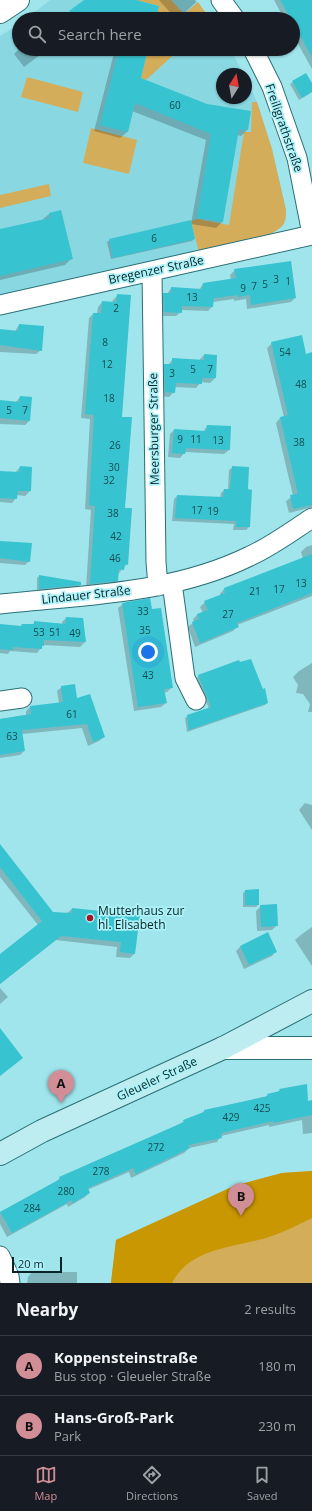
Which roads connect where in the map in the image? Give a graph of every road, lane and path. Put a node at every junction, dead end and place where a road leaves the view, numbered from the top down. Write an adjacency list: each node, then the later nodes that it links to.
1 (18, 0): 3 (street)
2 (221, 0): 4 (street)
3 (0, 12)
4 (230, 12)
5 (256, 56): 6 (street, Freiligrathstraße)
6 (304, 157): 7 (street, Freiligrathstraße)
7 (312, 234): 8 (street, Bregenzer Straße)
8 (152, 272): 9 (street, Bregenzer Straße); 11 (street, Meersburger Straße)
9 (0, 305)
10 (312, 518): 11 (street, Lindauer Straße)
11 (165, 585): 12 (street, Lindauer Straße); 14 (street)
12 (0, 604)
13 (22, 698): 15 (street)
14 (196, 700)
15 (0, 701)
16 (312, 1001): 17 (main road, Gleueler Straße)
17 (223, 1048): 18 (street); 19 (main road, Gleueler Straße)
18 (312, 1048)
19 (0, 1154)
20 (0, 1256): 21 (street)
21 (10, 1283)

